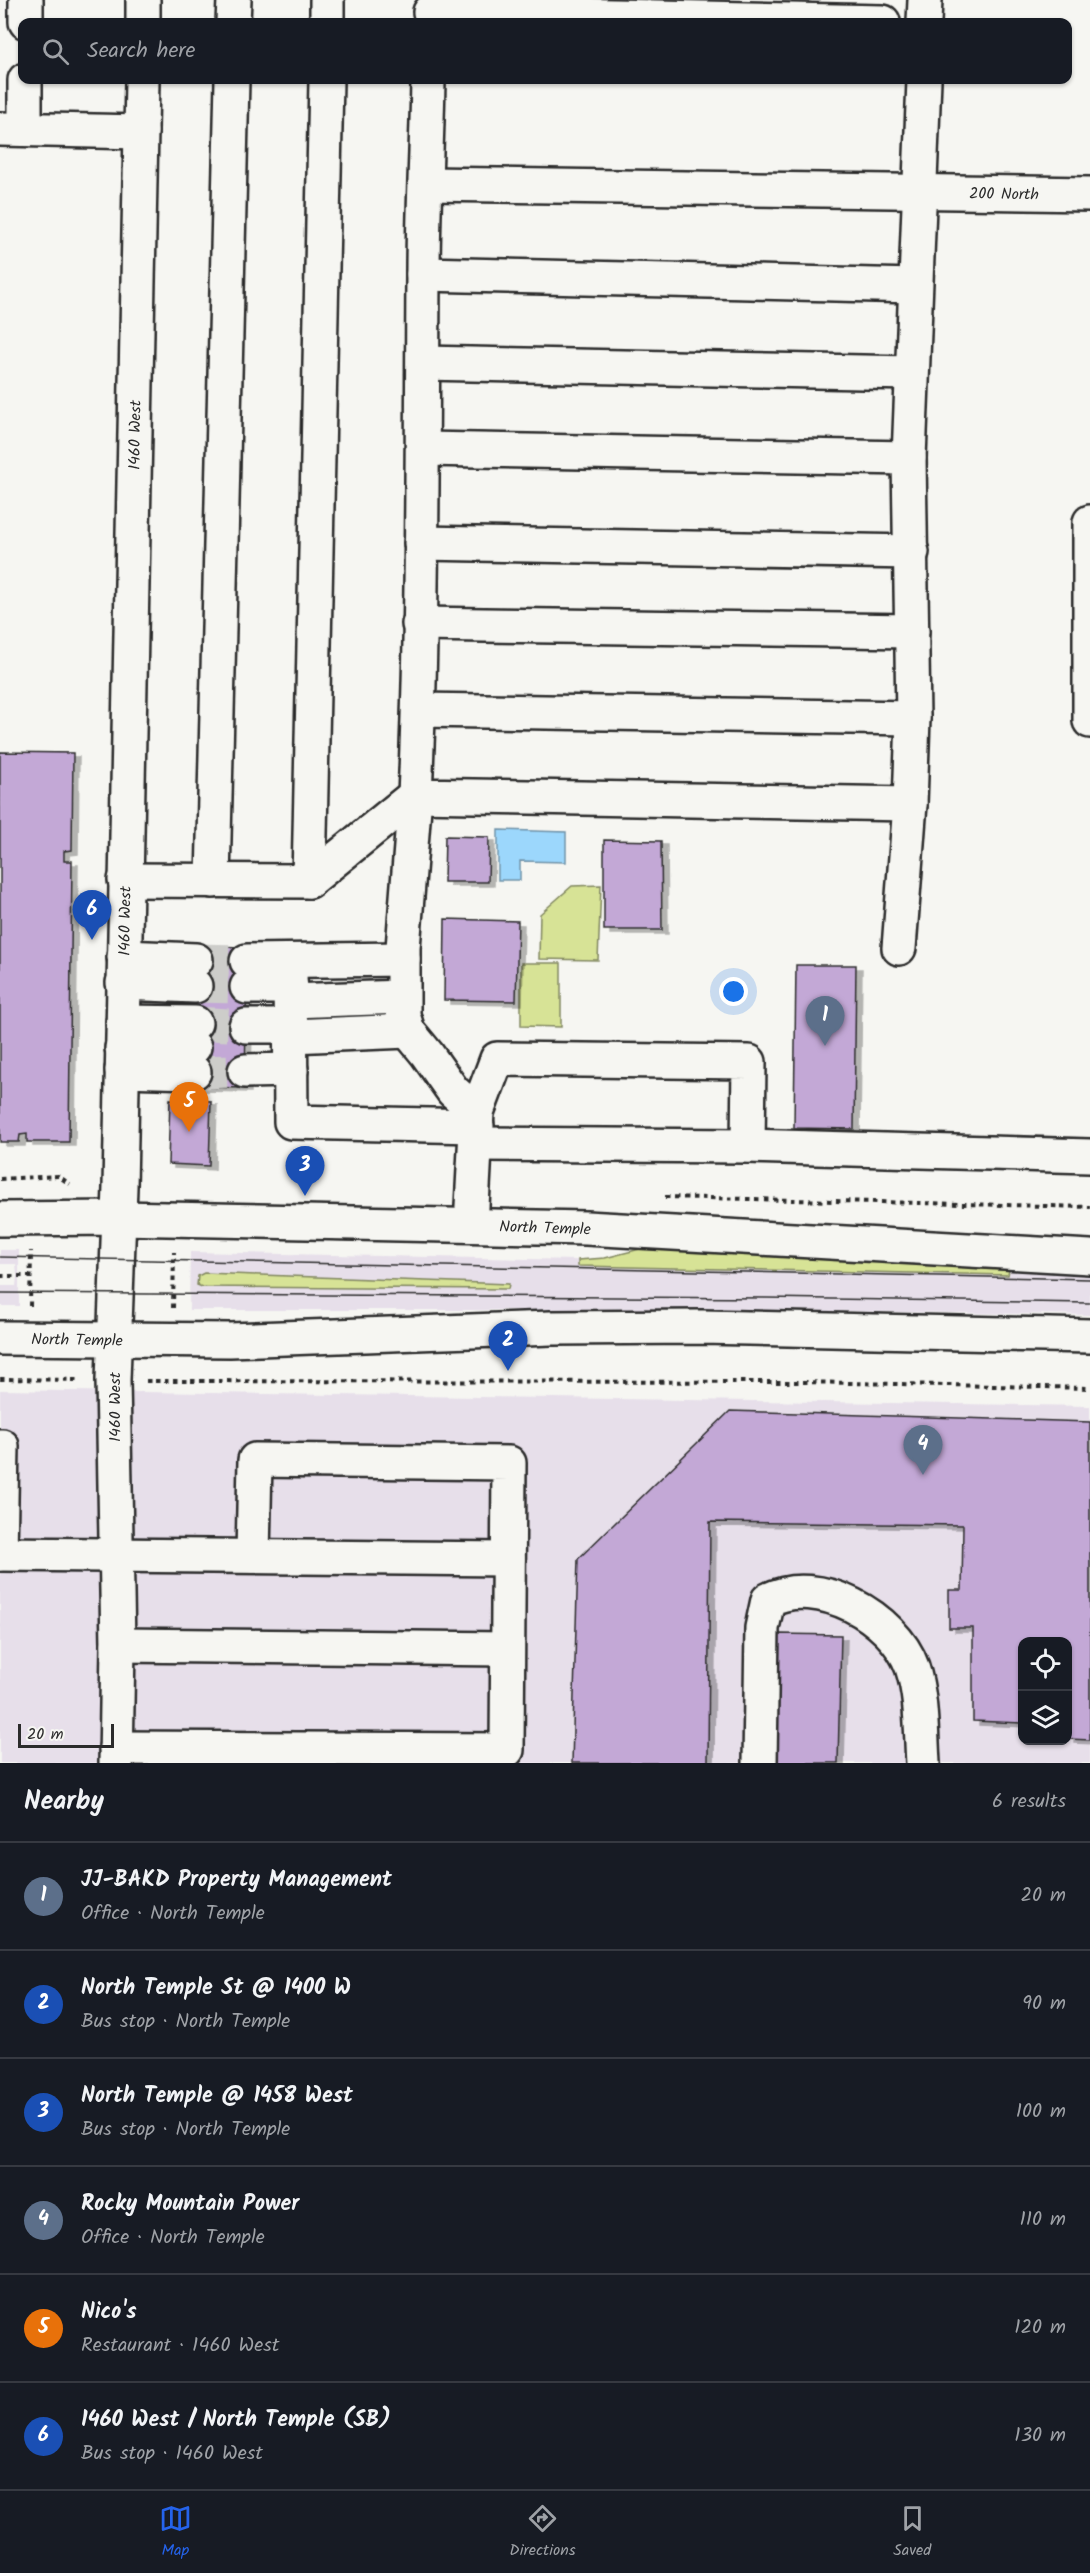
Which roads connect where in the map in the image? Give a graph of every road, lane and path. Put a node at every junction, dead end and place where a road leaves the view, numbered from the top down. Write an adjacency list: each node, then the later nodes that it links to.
1 (26, 0): 7 (main road)
2 (143, 0): 8 (main road)
3 (234, 0): 9 (main road)
4 (327, 0): 10 (main road)
5 (925, 0): 12 (main road)
6 (433, 11): 11 (main road)
7 (26, 18)
8 (143, 18)
9 (233, 18)
10 (327, 18)
11 (719, 18)
12 (924, 18)
13 (24, 84): 19 (main road)
14 (142, 84): 20 (main road, 1460 West)
15 (232, 84): 41 (main road)
16 (326, 84): 42 (main road)
17 (428, 84): 21 (main road)
18 (924, 84): 22 (main road)
19 (12, 129): 20 (main road)
20 (141, 132): 40 (main road, 1460 West)
21 (426, 184): 22 (main road, 200 North); 24 (main road)
22 (918, 192): 23 (main road, 200 North); 25 (main road)
23 (1090, 194)
24 (423, 274): 25 (main road); 26 (main road)
25 (915, 286): 27 (main road)
26 (424, 363): 27 (main road); 28 (main road)
27 (911, 373): 29 (main road)
28 (423, 449): 29 (main road); 31 (main road)
29 (909, 458): 32 (main road)
30 (1090, 522): 37 (main road)
31 (421, 543): 32 (main road); 33 (main road)
32 (912, 552): 34 (main road)
33 (419, 624): 34 (main road); 35 (main road)
34 (912, 632): 36 (main road)
35 (419, 710): 36 (main road); 38 (main road)
36 (913, 718): 39 (main road)
37 (1090, 721)
38 (415, 795): 39 (main road); 42 (main road); 44 (main road)
39 (910, 804): 43 (main road)
40 (125, 880): 41 (main road); 45 (main road, 1460 West)
41 (213, 881): 42 (main road)
42 (309, 881)
43 (899, 948)
44 (403, 958): 48 (main road); 49 (main road)
45 (123, 970): 46 (main road); 51 (main road, 1460 West)
46 (196, 973)
47 (247, 974): 49 (main road)
48 (402, 997): 49 (main road); 50 (main road)
49 (291, 1018): 49 (main road); 50 (main road); 52 (main road)
50 (408, 1031): 52 (main road)
51 (122, 1047): 51 (main road); 57 (main road, 1460 West)
52 (477, 1127): 53 (main road); 53 (main road); 59 (main road)
53 (748, 1146): 54 (main road)
54 (1090, 1156)
55 (0, 1179): 56 (path)
56 (71, 1185)
57 (119, 1218): 58 (main road, North Temple); 59 (main road, North Temple); 69 (main road, 1460 West)
58 (0, 1219)
59 (471, 1225): 60 (main road, North Temple)
60 (1090, 1257)
61 (174, 1267): 66 (path)
62 (31, 1269): 64 (path)
63 (0, 1276): 64 (path)
64 (30, 1276): 65 (path)
65 (30, 1288)
66 (174, 1292)
67 (1090, 1336): 69 (main road, North Temple)
68 (0, 1338): 69 (main road, North Temple)
69 (115, 1340): 76 (main road, 1460 West)
70 (0, 1378): 71 (path)
71 (61, 1379)
72 (166, 1381): 73 (path)
73 (1090, 1388)
74 (0, 1446): 75 (main road)
75 (0, 1554): 76 (main road)
76 (116, 1554): 77 (main road); 79 (main road, 1460 West)
77 (253, 1556): 78 (main road); 78 (main road)
78 (508, 1559): 80 (main road)
79 (118, 1645): 80 (main road); 81 (main road, 1460 West)
80 (507, 1649): 81 (main road)
81 (116, 1755)
82 (760, 1763): 83 (main road)
83 (923, 1763)

